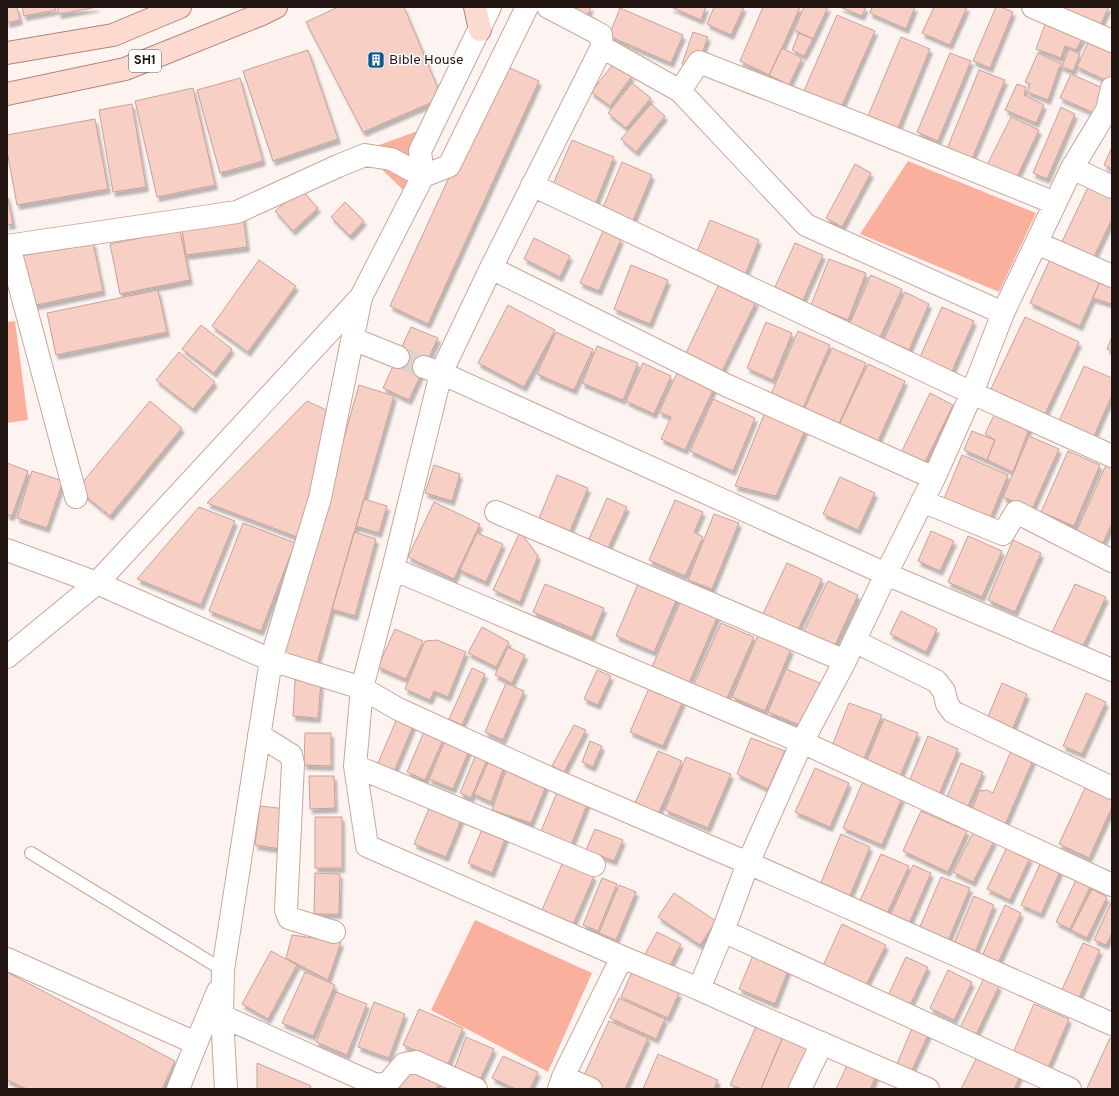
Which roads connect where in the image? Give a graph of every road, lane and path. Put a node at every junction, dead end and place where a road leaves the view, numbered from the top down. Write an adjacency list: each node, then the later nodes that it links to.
1 (180, 7): 11 (main road, SH1)
2 (276, 7): 14 (main road, SH1)
3 (475, 7): 8 (main road)
4 (490, 7): 8 (street)
5 (527, 7): 17 (street)
6 (548, 7): 10 (street)
7 (1033, 7): 9 (street)
8 (480, 30): 17 (street)
9 (1112, 41)
10 (602, 47): 13 (street); 18 (street)
11 (7, 53)
12 (1112, 88): 15 (street)
13 (680, 90): 20 (street); 26 (street)
14 (7, 94)
15 (1110, 111): 16 (street)
16 (1072, 168): 19 (street); 20 (street)
17 (423, 176): 22 (street); 25 (street)
18 (532, 185): 23 (street); 30 (street)
19 (1112, 187)
20 (1055, 204): 21 (street)
21 (1037, 243): 24 (street); 26 (street)
22 (8, 246): 33 (street)
23 (491, 268): 29 (street); 32 (street)
24 (1112, 276)
25 (361, 297): 27 (street); 40 (street)
26 (1003, 313): 30 (street)
27 (353, 339): 28 (street); 43 (street)
28 (398, 357)
29 (433, 370): 38 (street); 39 (street)
30 (972, 393): 31 (street); 32 (street)
31 (1112, 456)
32 (934, 478): 34 (street)
33 (76, 497)
34 (922, 502): 37 (street); 39 (street)
35 (496, 512): 44 (street)
36 (7, 550): 40 (street)
37 (1112, 561)
38 (393, 569): 46 (street); 48 (street)
39 (886, 574): 41 (street); 45 (street)
40 (97, 583): 42 (street); 43 (street)
41 (854, 641): 44 (street); 50 (street)
42 (7, 657)
43 (271, 660): 46 (street); 47 (street)
44 (844, 662): 48 (street)
45 (1112, 670)
46 (362, 688): 49 (street); 52 (street)
47 (259, 735): 56 (street); 59 (street)
48 (802, 742): 52 (street); 54 (street)
49 (355, 766): 53 (street); 57 (street)
50 (1112, 788)
51 (31, 853): 59 (lane)
52 (748, 863): 55 (street); 62 (street)
53 (594, 865)
54 (1112, 885)
55 (723, 931): 60 (street); 72 (street)
56 (334, 932)
57 (622, 957): 60 (street); 65 (street)
58 (7, 959): 63 (street)
59 (223, 974): 61 (street); 63 (street)
60 (699, 989): 64 (street)
61 (222, 1016): 67 (street); 68 (street)
62 (1112, 1024)
63 (198, 1039): 66 (street)
64 (822, 1044): 70 (street); 71 (street)
65 (561, 1083): 69 (street)
66 (178, 1089)
67 (226, 1089)
68 (476, 1089)
69 (591, 1089)
70 (800, 1089)
71 (928, 1089)
72 (1070, 1089)

